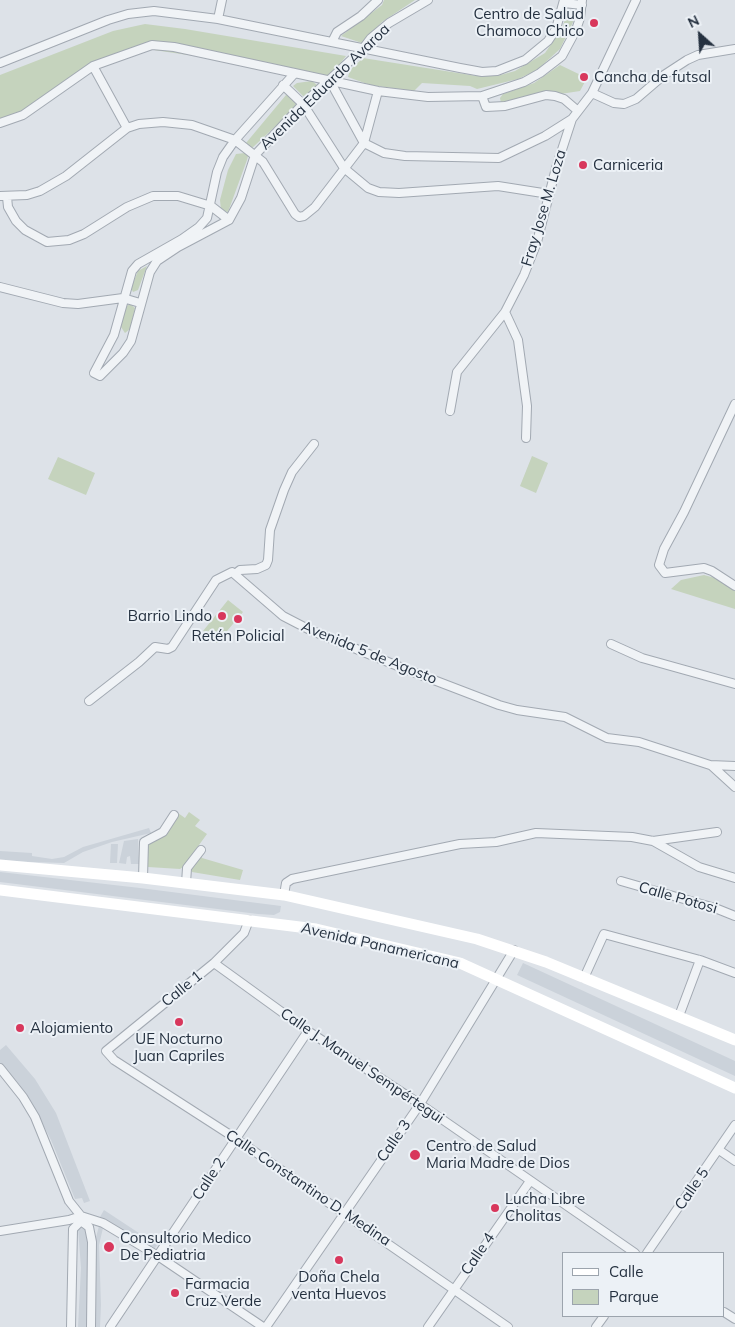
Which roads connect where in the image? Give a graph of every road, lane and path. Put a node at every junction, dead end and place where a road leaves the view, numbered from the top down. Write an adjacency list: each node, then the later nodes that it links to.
1 (222, 0): 7 (street)
2 (378, 0): 8 (street, Avenida Eduardo Avaroa)
3 (428, 0): 10 (street, Avenida Eduardo Avaroa)
4 (636, 0): 17 (street, Fray Jose M. Loza)
5 (564, 1): 6 (street); 10 (street)
6 (582, 2): 18 (street)
7 (218, 20): 8 (street); 11 (street)
8 (332, 42): 10 (street)
9 (735, 49): 17 (street)
10 (362, 50): 14 (street, Avenida Eduardo Avaroa)
11 (0, 63)
12 (93, 66): 13 (street); 22 (street); 23 (street)
13 (294, 74): 14 (street); 15 (street, Avenida Eduardo Avaroa)
14 (330, 81): 16 (street); 19 (street, Avenida Eduardo Avaroa); 25 (street)
15 (283, 85): 19 (street); 24 (street, Avenida Eduardo Avaroa)
16 (378, 91): 18 (street); 25 (street)
17 (592, 93): 20 (street, Fray Jose M. Loza)
18 (482, 96): 20 (street)
19 (303, 104): 26 (street, Avenida Eduardo Avaroa); 27 (street)
20 (578, 110): 21 (street, Fray Jose M. Loza)
21 (572, 119): 25 (street); 28 (street, Fray Jose M. Loza)
22 (0, 123)
23 (127, 128): 24 (street); 29 (street)
24 (235, 140): 26 (street); 30 (street, Avenida Eduardo Avaroa)
25 (364, 143): 27 (street)
26 (255, 155): 27 (street); 31 (street, Avenida Eduardo Avaroa)
27 (344, 168): 28 (street)
28 (549, 194): 35 (street, Fray Jose M. Loza)
29 (4, 196): 30 (street)
30 (212, 206): 31 (street); 33 (street, Avenida Eduardo Avaroa)
31 (229, 220): 34 (street, Avenida Eduardo Avaroa)
32 (0, 287): 33 (street)
33 (123, 298): 34 (street); 34 (street, Avenida Eduardo Avaroa)
34 (140, 302)
35 (505, 312): 37 (street, Fray Jose M. Loza); 38 (street)
36 (735, 404): 41 (street)
37 (450, 411)
38 (526, 438)
39 (314, 444): 40 (street)
40 (235, 574): 44 (street); 45 (street, Avenida 5 de Agosto)
41 (735, 586)
42 (611, 644): 43 (street)
43 (735, 684)
44 (89, 700)
45 (710, 765): 46 (street, Avenida 5 de Agosto); 47 (street, Avenida 5 de Agosto)
46 (735, 766)
47 (735, 787)
48 (174, 816): 53 (street)
49 (717, 832): 50 (street)
50 (654, 841): 54 (street); 58 (street)
51 (200, 850): 56 (street)
52 (0, 865): 53 (street, Avenida Panamericana)
53 (143, 878): 56 (street, Avenida Panamericana)
54 (735, 878)
55 (620, 881): 59 (street, Calle Potosi)
56 (186, 883): 58 (street, Avenida Panamericana)
57 (0, 890): 60 (street, Avenida Panamericana)
58 (284, 895): 61 (street, Avenida Panamericana)
59 (735, 916)
60 (249, 920): 63 (street, Calle 1); 66 (street, Avenida Panamericana)
61 (514, 950): 65 (street, Avenida Panamericana); 66 (street, Calle 3)
62 (700, 960): 64 (street); 65 (street); 67 (street)
63 (214, 963): 68 (street, Calle J. Manuel Sempértegui); 70 (street, Calle 1)
64 (735, 973)
65 (584, 978): 67 (street, Avenida Panamericana)
66 (497, 980): 72 (street, Avenida Panamericana); 73 (street, Calle 3)
67 (679, 1016): 69 (street, Avenida Panamericana)
68 (308, 1031): 73 (street, Calle J. Manuel Sempértegui); 75 (street, Calle 2)
69 (735, 1040)
70 (106, 1051): 75 (street, Calle Constantino D. Medina)
71 (0, 1068): 80 (street)
72 (735, 1088)
73 (420, 1104): 78 (street, Calle J. Manuel Sempértegui); 79 (street, Calle 3)
74 (735, 1125): 76 (street, Calle 5)
75 (235, 1138): 79 (street, Calle Constantino D. Medina); 84 (street, Calle 2)
76 (719, 1150): 77 (street); 83 (street, Calle 5)
77 (735, 1161)
78 (530, 1181): 82 (street, Calle J. Manuel Sempértegui); 85 (street, Calle 4)
79 (344, 1212): 85 (street, Calle Constantino D. Medina); 89 (street, Calle 3)
80 (81, 1218): 81 (street); 84 (street); 86 (street); 87 (street)
81 (0, 1231)
82 (635, 1252)
83 (648, 1252)
84 (158, 1256): 88 (street, Calle 2); 89 (street)
85 (454, 1289): 90 (street, Calle 4); 91 (street, Calle Constantino D. Medina)
86 (71, 1327)
87 (91, 1327)
88 (110, 1327)
89 (264, 1327)
90 (428, 1327)
91 (508, 1327)

